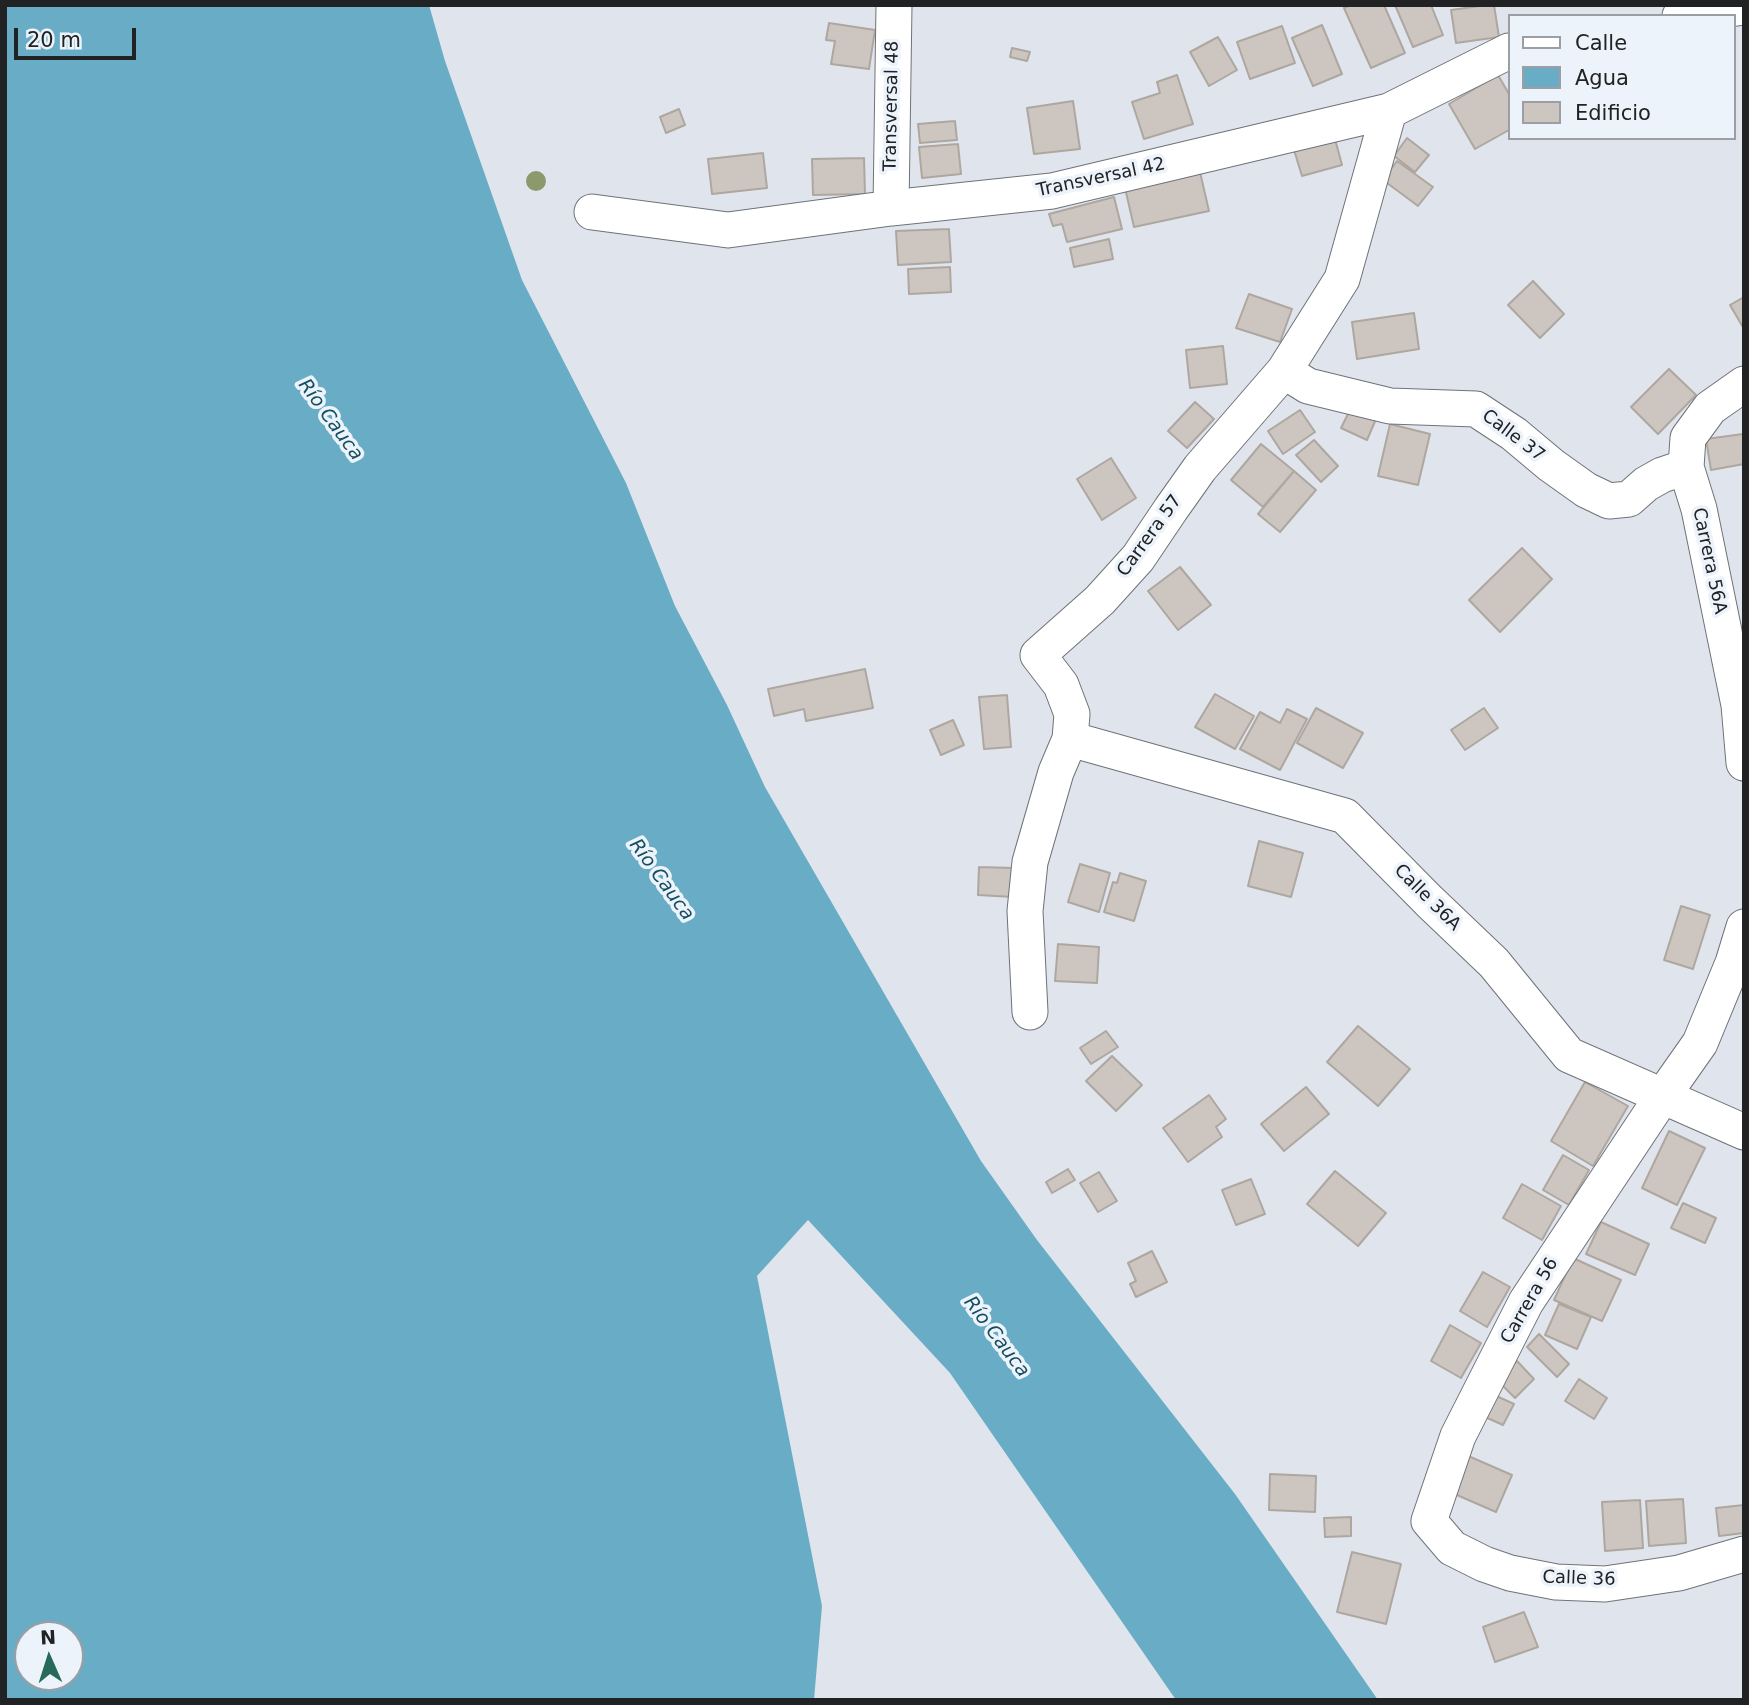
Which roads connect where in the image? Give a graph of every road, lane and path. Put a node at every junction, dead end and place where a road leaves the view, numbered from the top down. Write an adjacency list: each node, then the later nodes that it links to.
1 (894, 5): 6 (street, Transversal 48)
2 (1744, 7): 3 (street)
3 (1693, 14)
4 (1508, 52): 5 (street, Transversal 42)
5 (1389, 111): 6 (street, Transversal 42); 8 (street, Carrera 57)
6 (891, 208): 7 (street, Transversal 42)
7 (593, 212)
8 (1284, 370): 10 (street, Calle 37); 11 (street, Carrera 57)
9 (1744, 384): 10 (street, Carrera 56A)
10 (1686, 467): 12 (street, Carrera 56A)
11 (1070, 738): 14 (street, Carrera 57); 15 (street, Calle 36A)
12 (1744, 763)
13 (1744, 927): 15 (street)
14 (1030, 1012)
15 (1662, 1097): 16 (street, Calle 36A); 17 (street, Carrera 56)
16 (1744, 1132)
17 (1429, 1521): 18 (street, Calle 36)
18 (1744, 1554)

